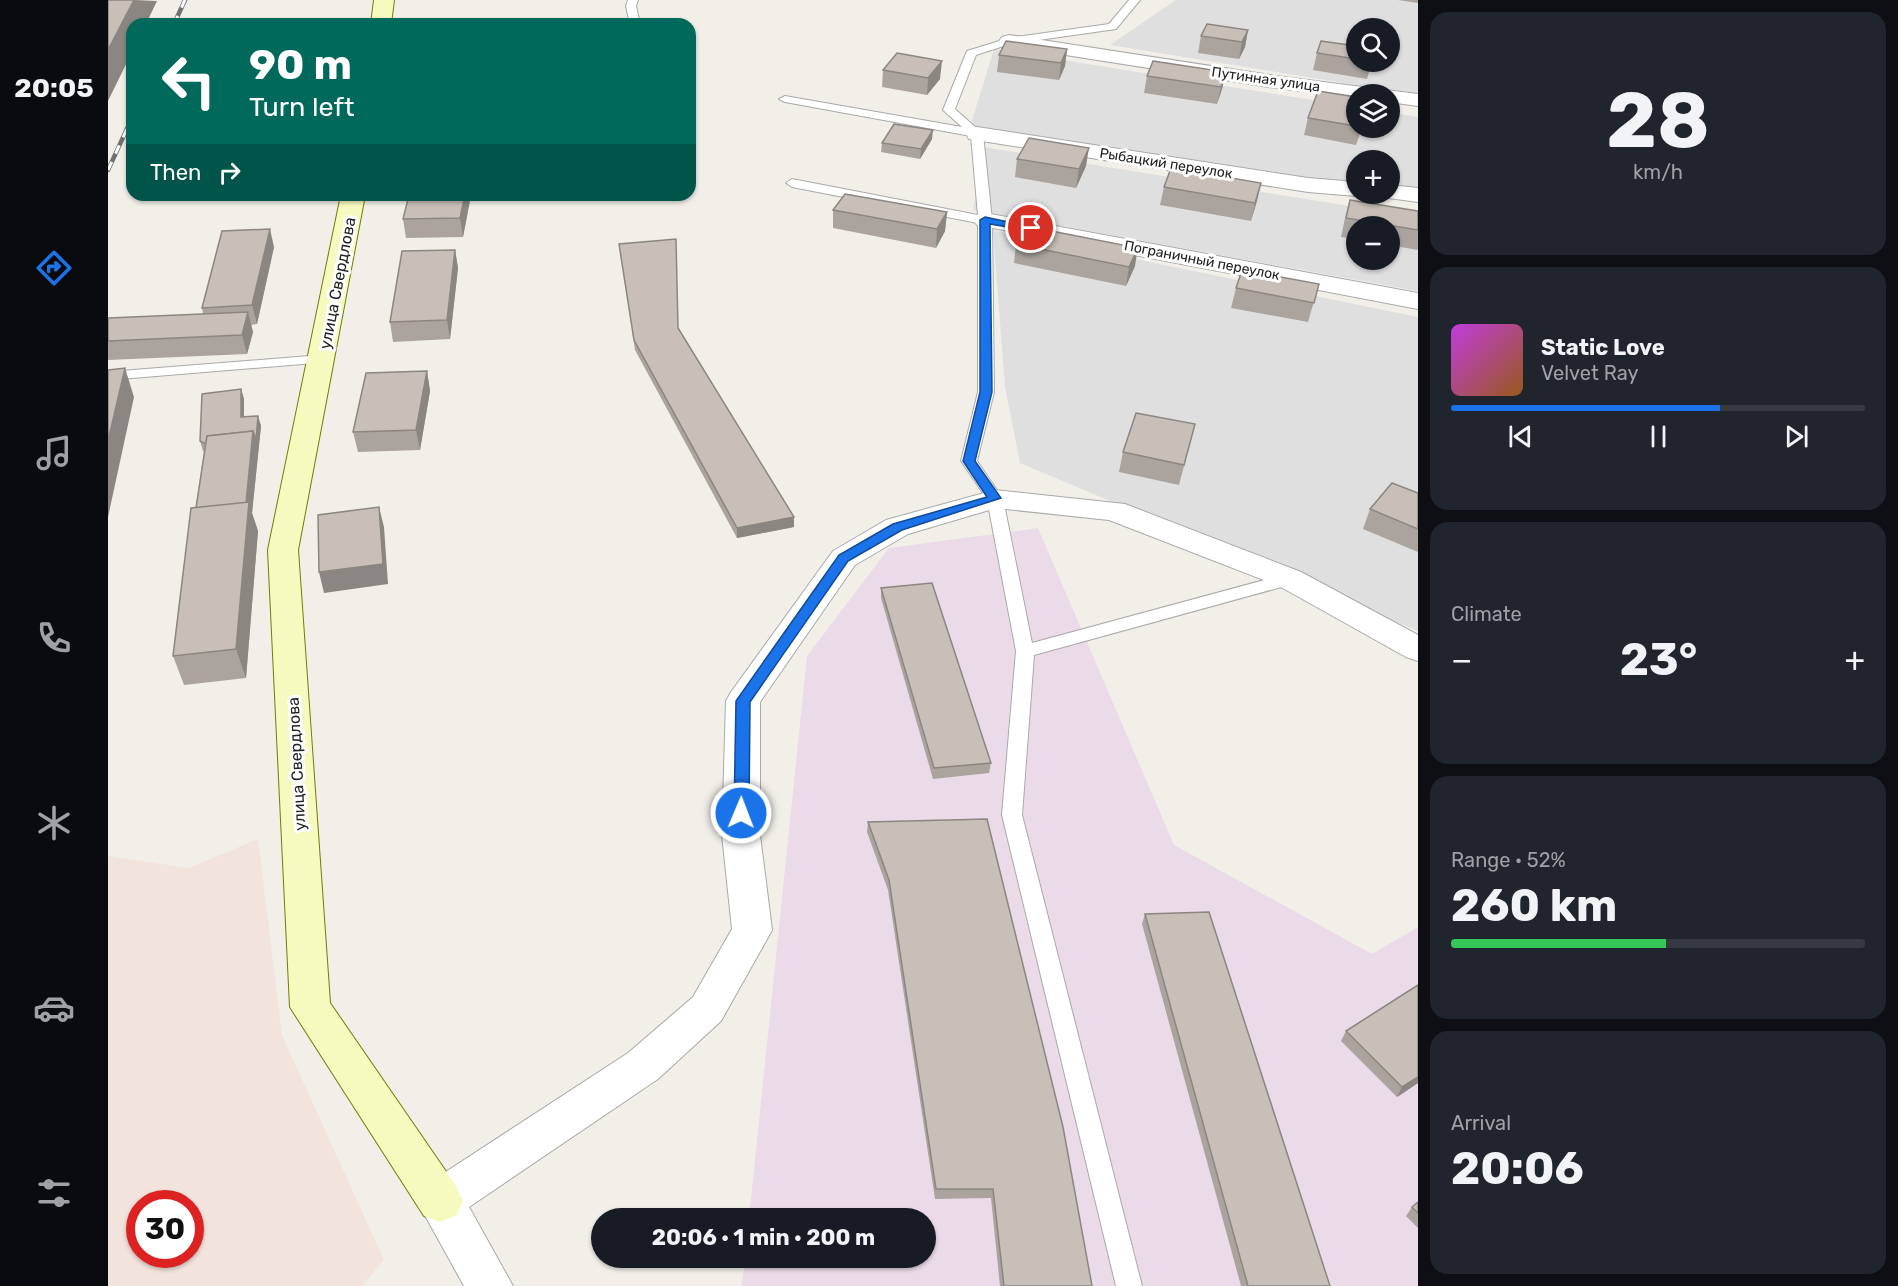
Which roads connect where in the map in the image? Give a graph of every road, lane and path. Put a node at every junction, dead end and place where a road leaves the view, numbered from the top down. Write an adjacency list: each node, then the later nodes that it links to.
1 (384, 0): 4 (street)
2 (633, 0): 5 (lane)
3 (1135, 0): 6 (lane)
4 (382, 18)
5 (634, 18)
6 (1009, 41): 7 (street, Путинная улица); 11 (lane)
7 (1346, 90)
8 (1400, 98): 10 (street)
9 (785, 99): 11 (lane)
10 (1418, 100)
11 (977, 134): 13 (street, Рыбацкий переулок); 17 (lane)
12 (792, 183): 17 (lane)
13 (1346, 188)
14 (1400, 193): 15 (street)
15 (1418, 195)
16 (352, 201): 19 (street, улица Свердлова)
17 (985, 220): 18 (street, Пограничный переулок); 21 (lane)
18 (1418, 300)
19 (322, 359): 20 (lane); 25 (street, улица Свердлова)
20 (108, 376)
21 (995, 498): 22 (street); 24 (lane); 25 (street)
22 (1290, 579): 23 (street); 24 (lane)
23 (1418, 649)
24 (1025, 651): 27 (lane)
25 (440, 1201): 26 (street, улица Свердлова)
26 (486, 1284)
27 (1129, 1286)

